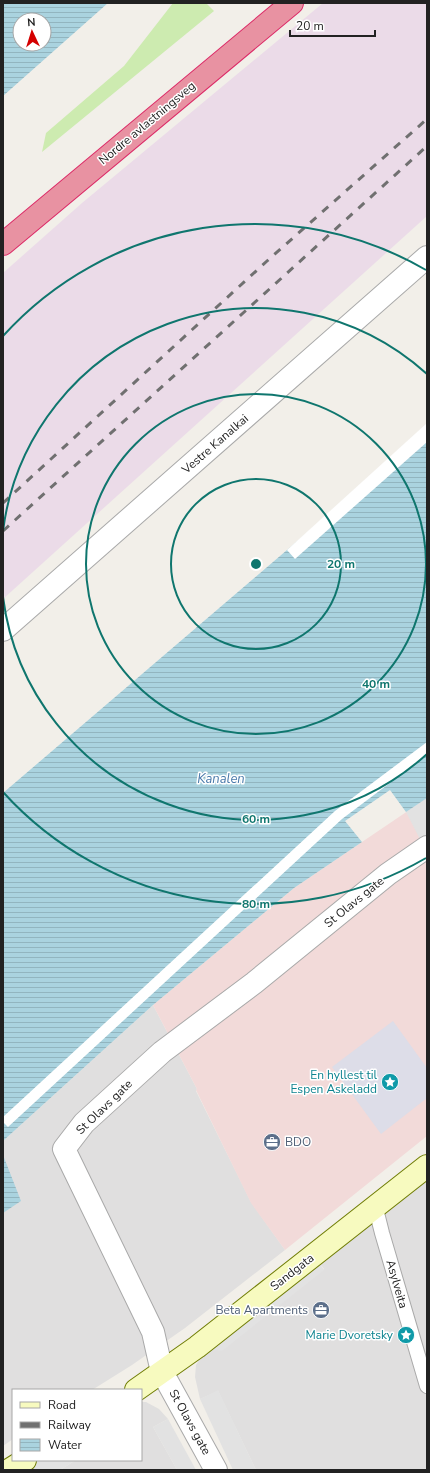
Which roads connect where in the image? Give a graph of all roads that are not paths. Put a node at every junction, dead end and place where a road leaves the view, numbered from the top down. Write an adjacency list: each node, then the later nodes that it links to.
1 (292, 3): 2 (highway, Nordre avlastningsveg)
2 (3, 244)
3 (427, 256): 4 (street, Vestre Kanalkai)
4 (3, 630)
5 (427, 847): 8 (street, St Olavs gate)
6 (427, 1166): 7 (main road, Sandgata)
7 (375, 1205): 8 (main road, Sandgata); 9 (lane, Asylveita)
8 (162, 1372): 10 (main road, Sandgata); 13 (street, St Olavs gate)
9 (427, 1386)
10 (137, 1389)
11 (24, 1461): 12 (main road)
12 (10, 1470)
13 (216, 1470)

